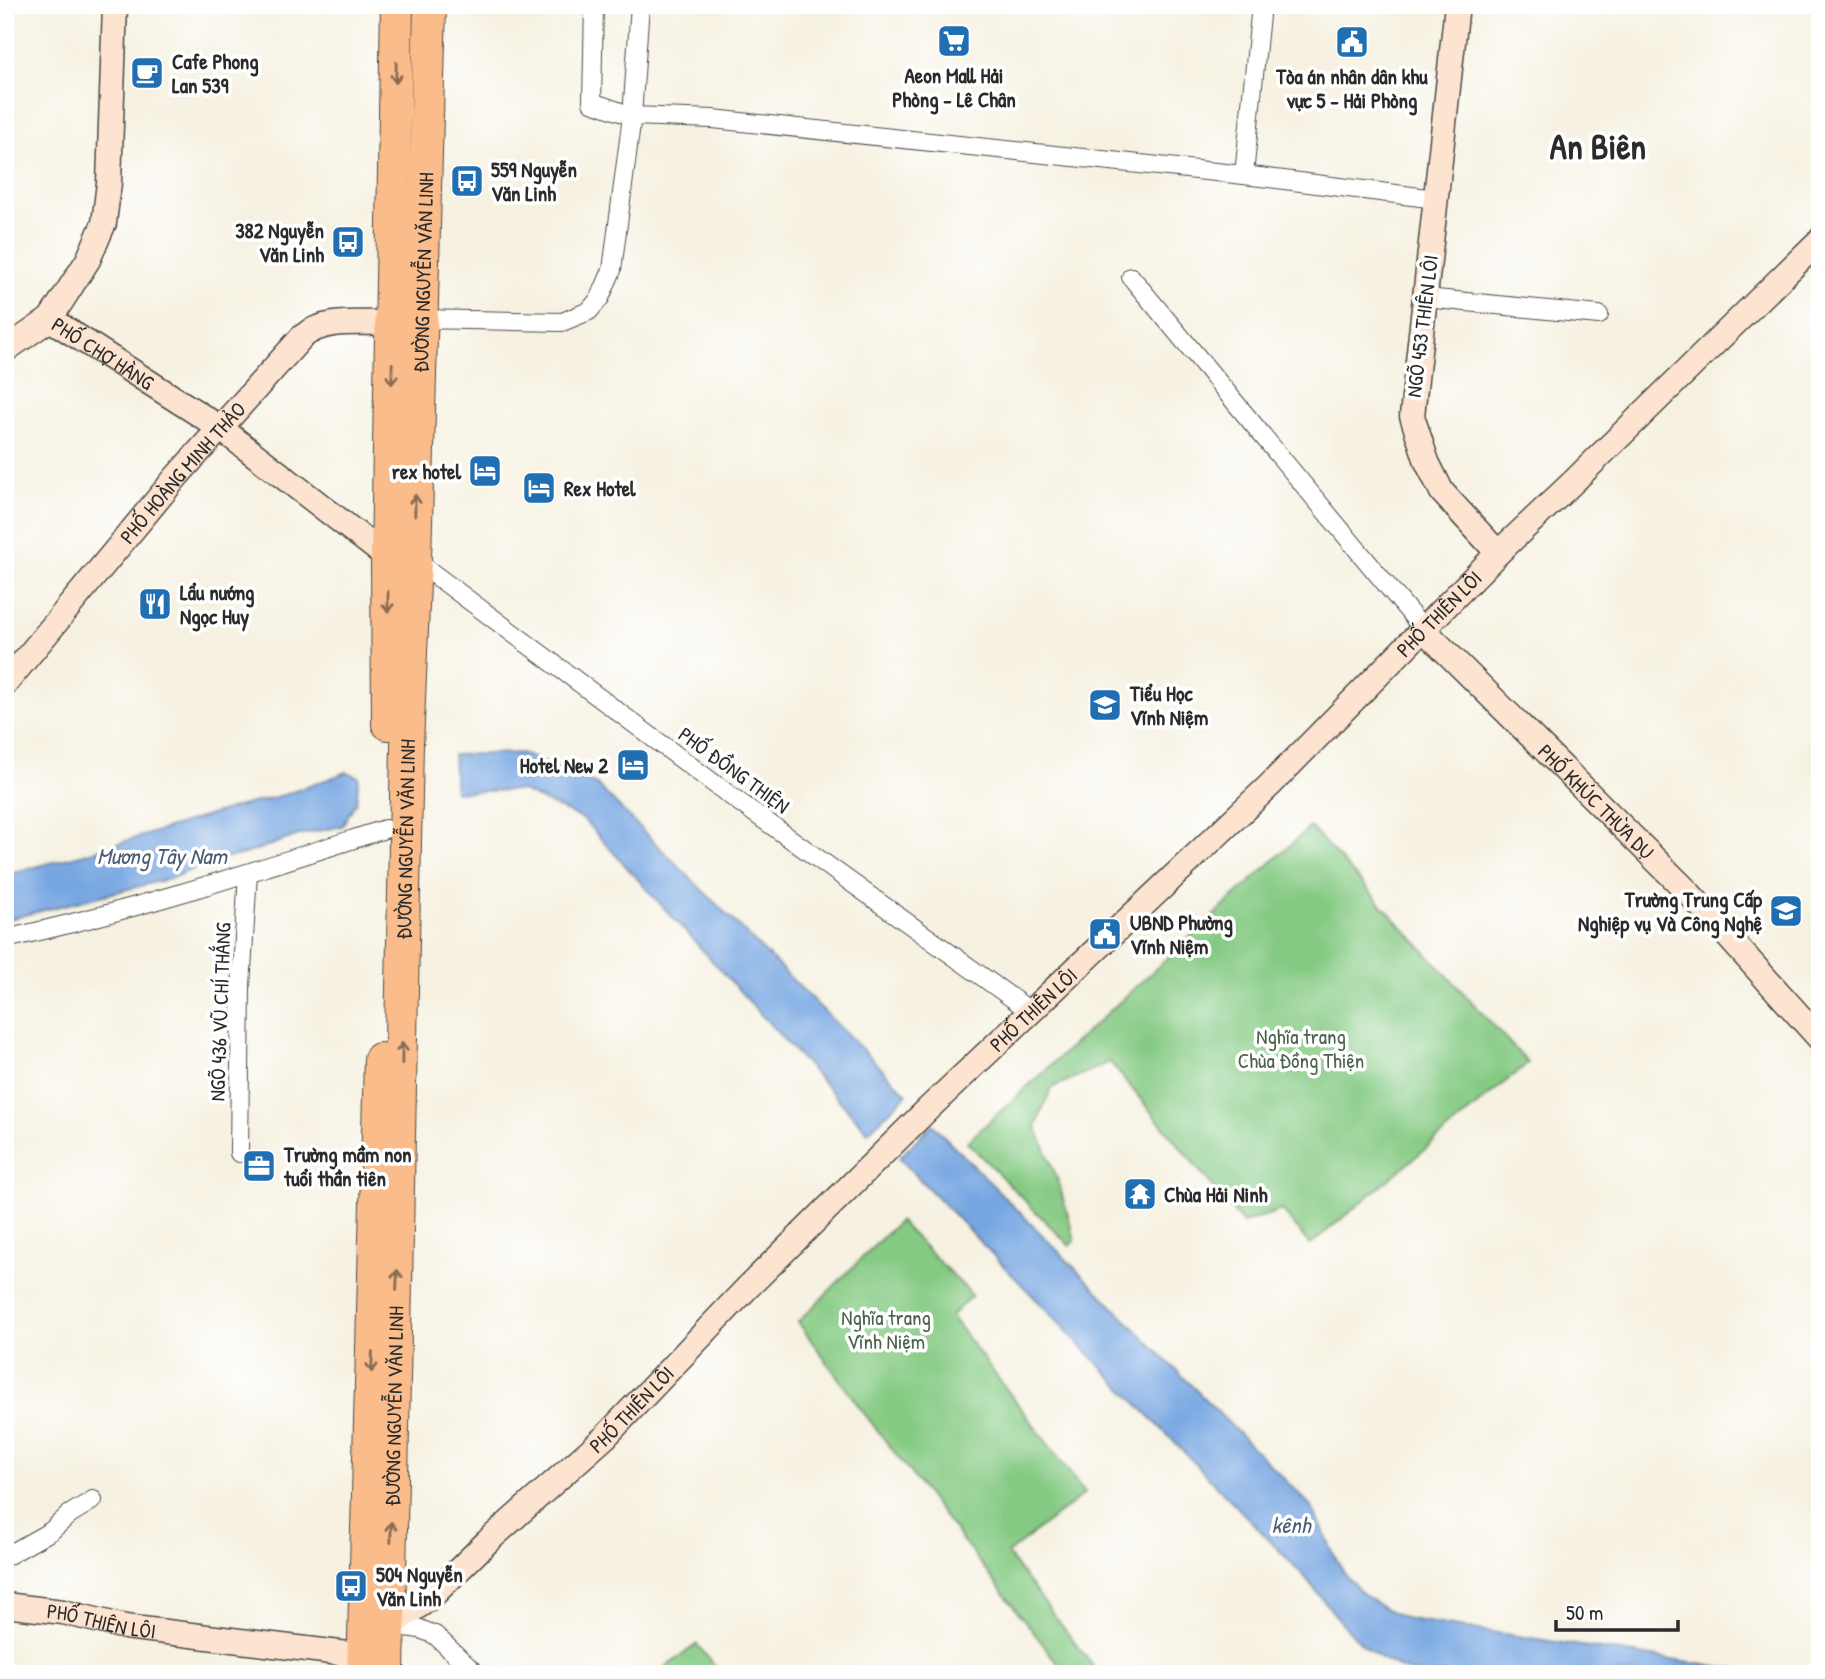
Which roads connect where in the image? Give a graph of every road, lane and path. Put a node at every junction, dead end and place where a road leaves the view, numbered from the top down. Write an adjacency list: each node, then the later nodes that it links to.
1 (115, 5): 15 (street, PHỐ CHỢ HÀNG)
2 (397, 5): 16 (highway, ĐƯỜNG NGUYỄN VĂN LINH, one-way to 16)
3 (430, 5): 16 (highway, ĐƯỜNG NGUYỄN VĂN LINH)
4 (594, 5): 8 (street)
5 (640, 5): 8 (street)
6 (1261, 5): 9 (street)
7 (1457, 5): 10 (street, NGÕ 453 THIÊN LÔI)
8 (632, 116): 9 (street); 16 (street)
9 (1244, 175): 10 (street)
10 (1436, 198): 13 (street, NGÕ 453 THIÊN LÔI)
11 (1820, 240): 19 (street, PHỐ THIÊN LÔI)
12 (1131, 277): 21 (street)
13 (1426, 298): 14 (street); 19 (street, NGÕ 453 THIÊN LÔI)
14 (1599, 315)
15 (50, 319): 17 (street); 18 (street, PHỐ CHỢ HÀNG)
16 (406, 321): 18 (street, PHỐ HOÀNG MINH THẢO); 20 (highway, ĐƯỜNG NGUYỄN VĂN LINH)
17 (5, 350)
18 (219, 427): 20 (street, PHỐ CHỢ HÀNG); 22 (street, PHỐ HOÀNG MINH THẢO)
19 (1498, 553): 21 (street, PHỐ THIÊN LÔI)
20 (401, 559): 23 (highway, ĐƯỜNG NGUYỄN VĂN LINH); 26 (street, PHỐ ĐỒNG THIỆN)
21 (1424, 630): 26 (street, PHỐ THIÊN LÔI); 27 (street, PHỐ KHÚC THỪA DỤ)
22 (5, 684)
23 (396, 822): 24 (street); 32 (highway, ĐƯỜNG NGUYỄN VĂN LINH, one-way to 23); 33 (highway, ĐƯỜNG NGUYỄN VĂN LINH, one-way to 33)
24 (248, 873): 25 (street); 28 (street, NGÕ 436 VŨ CHÍ THẮNG)
25 (5, 939)
26 (1030, 1011): 32 (street, PHỐ THIÊN LÔI)
27 (1820, 1040)
28 (239, 1153)
29 (93, 1500): 30 (street)
30 (5, 1557)
31 (5, 1605): 33 (street, PHỐ THIÊN LÔI)
32 (390, 1625): 33 (street, PHỐ THIÊN LÔI); 34 (highway, ĐƯỜNG NGUYỄN VĂN LINH); 35 (street)
33 (364, 1661)
34 (388, 1674)
35 (476, 1674)

